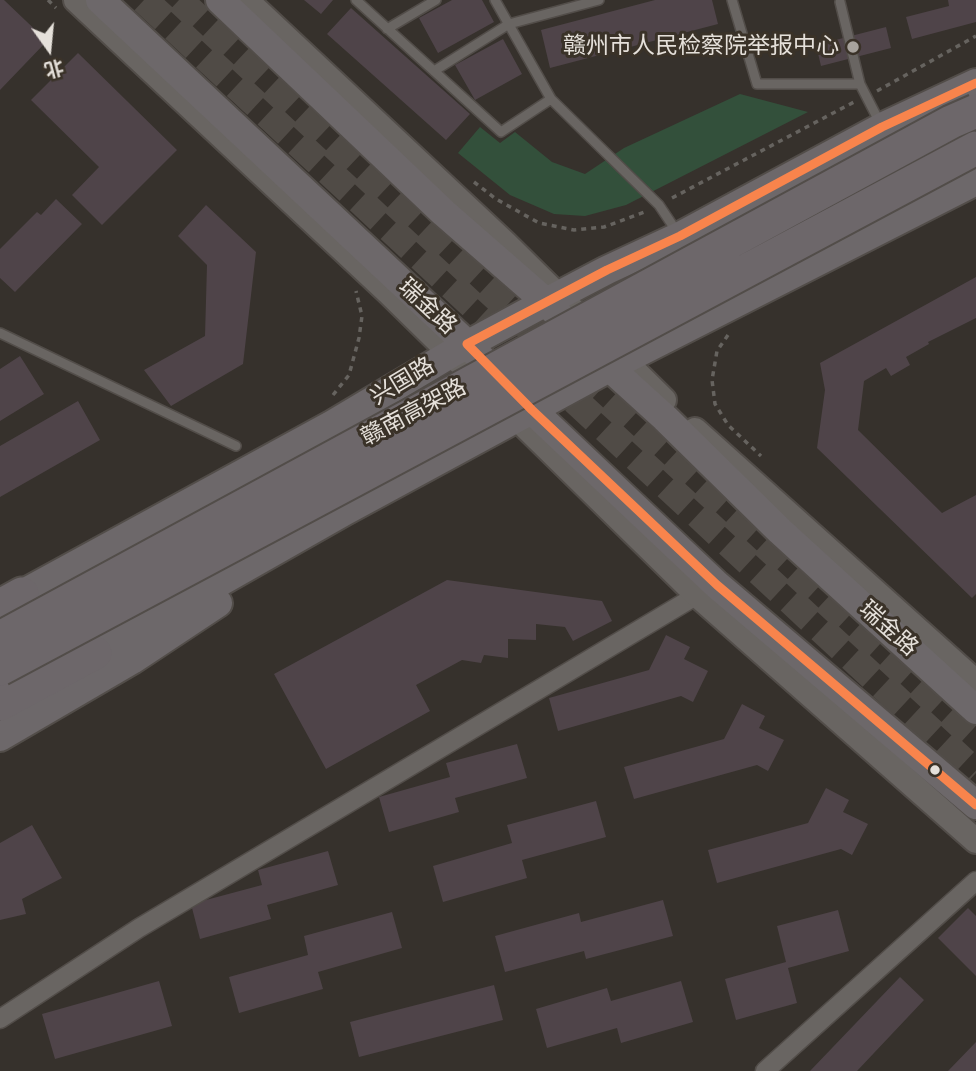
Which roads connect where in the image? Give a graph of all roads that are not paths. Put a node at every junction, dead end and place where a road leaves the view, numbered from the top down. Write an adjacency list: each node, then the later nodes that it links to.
1 (100, 0): 24 (main road, 瑞金路)
2 (220, 0): 22 (main road, 瑞金路)
3 (246, 0): 22 (street)
4 (356, 0): 12 (lane)
5 (436, 0): 12 (lane)
6 (495, 0): 11 (lane)
7 (599, 0): 11 (lane)
8 (732, 0): 15 (lane)
9 (840, 2): 15 (lane)
10 (67, 5): 24 (street)
11 (509, 24): 13 (lane); 16 (lane)
12 (387, 29): 13 (lane)
13 (434, 71): 16 (lane)
14 (976, 83): 18 (main road, 兴国路)
15 (860, 84): 18 (lane)
16 (551, 99): 21 (lane)
17 (976, 111): 31 (highway, 赣南高架路, bridge)
18 (882, 127): 21 (main road, 兴国路)
19 (976, 148): 33 (highway, 赣南高架路, bridge)
20 (976, 181): 25 (main road)
21 (680, 236): 22 (main road, 兴国路)
22 (552, 299): 24 (main road, 兴国路); 25 (main road, 瑞金路)
23 (0, 333): 27 (lane)
24 (460, 349): 26 (main road, 瑞金路); 30 (main road, 兴国路)
25 (617, 364): 26 (main road); 34 (street); 36 (main road, 瑞金路)
26 (524, 414): 28 (main road); 29 (main road, 瑞金路)
27 (236, 446)
28 (403, 480): 32 (main road); 37 (main road)
29 (707, 590): 38 (main road, 瑞金路); 39 (street); 41 (street)
30 (7, 606)
31 (0, 638)
32 (95, 653): 35 (highway)
33 (0, 669)
34 (976, 682)
35 (0, 704)
36 (976, 710)
37 (0, 737)
38 (976, 805)
39 (976, 841)
40 (976, 881): 42 (street)
41 (0, 1019)
42 (765, 1071)

